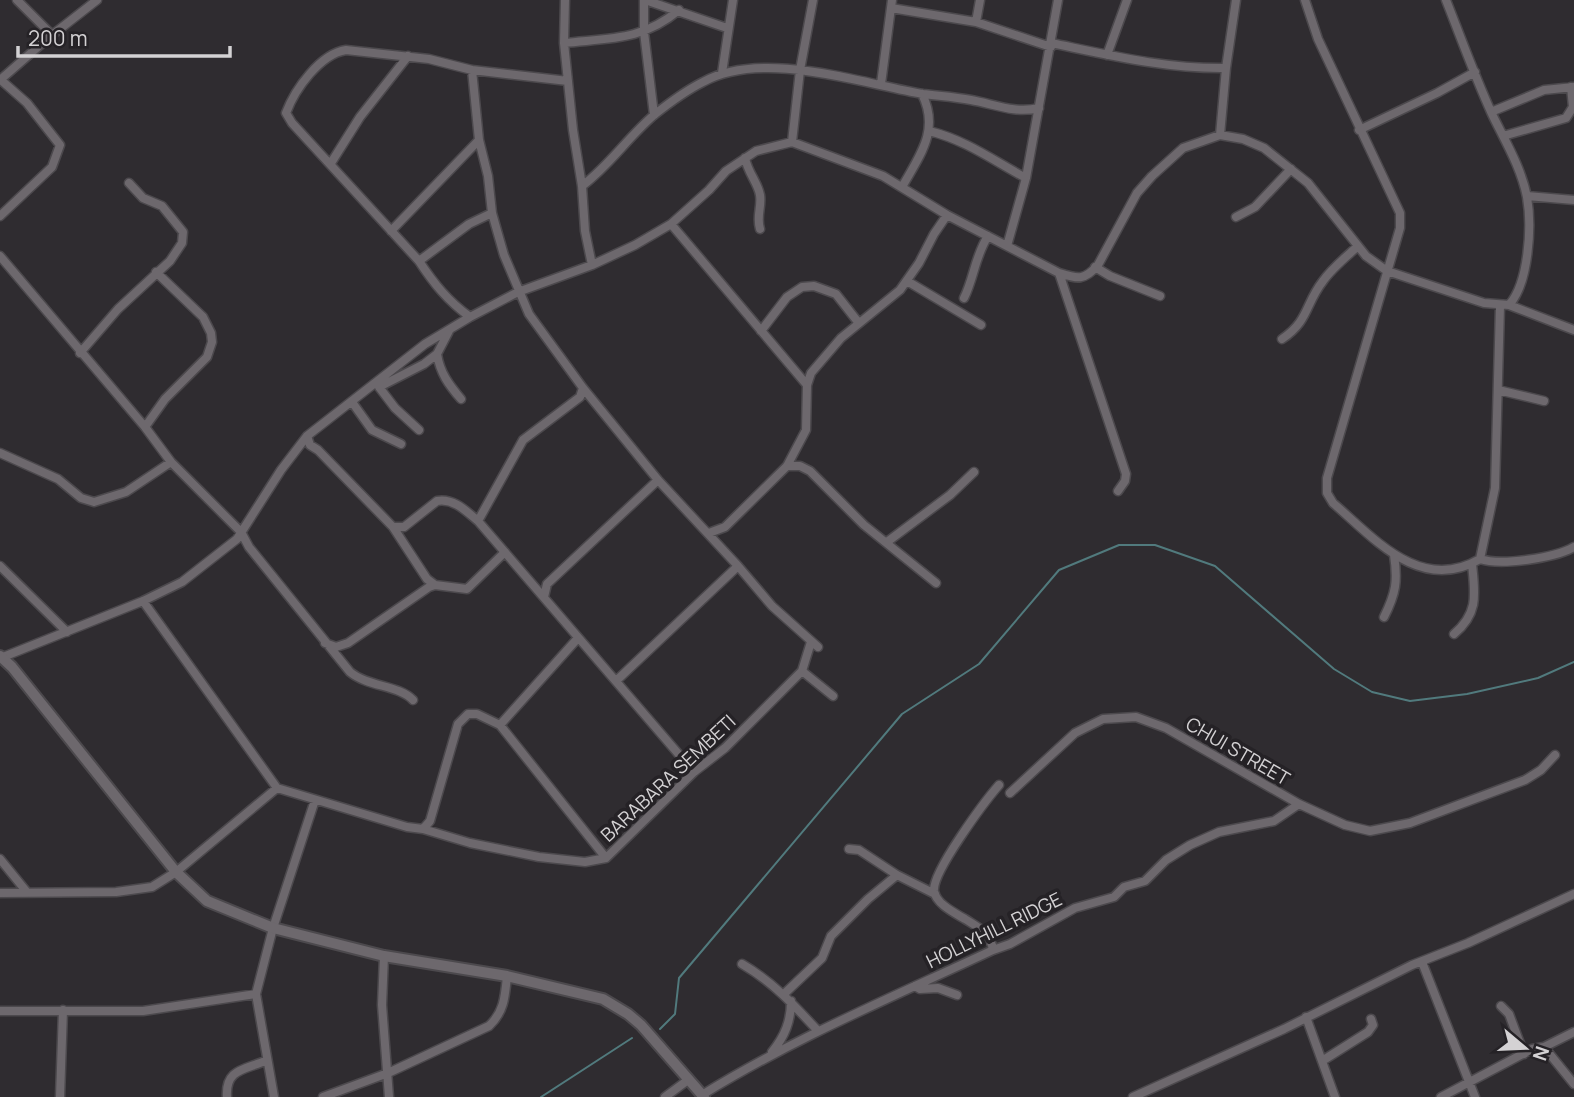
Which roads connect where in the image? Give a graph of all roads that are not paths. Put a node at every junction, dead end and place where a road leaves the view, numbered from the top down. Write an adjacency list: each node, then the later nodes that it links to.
1 (17, 0): 18 (street)
2 (97, 0): 18 (street)
3 (565, 0): 19 (street)
4 (645, 0): 14 (street); 17 (street)
5 (733, 0): 16 (street)
6 (813, 0): 24 (street)
7 (980, 0): 15 (street)
8 (1058, 0): 20 (street)
9 (1127, 0): 21 (street)
10 (1236, 0): 23 (street)
11 (1305, 0): 36 (street)
12 (1446, 0): 26 (street)
13 (891, 4): 15 (street); 30 (street)
14 (678, 10): 16 (street); 17 (street)
15 (976, 22): 20 (street)
16 (727, 28): 27 (street)
17 (644, 32): 19 (street); 35 (street)
18 (52, 35): 28 (street)
19 (564, 43): 29 (street)
20 (1051, 45): 21 (street); 33 (street)
21 (1108, 55): 23 (street)
22 (408, 56): 25 (street); 43 (street); 43 (street)
23 (1226, 68): 38 (street)
24 (800, 70): 27 (street); 30 (street); 41 (street)
25 (472, 71): 29 (street); 40 (street, BARABARA SEMBETI)
26 (1475, 72): 34 (street); 36 (street)
27 (722, 73): 35 (street)
28 (0, 80): 53 (street)
29 (568, 81): 47 (street)
30 (881, 84): 32 (street)
31 (1572, 87): 34 (street); 39 (street)
32 (922, 93): 33 (street); 37 (street)
33 (1039, 108): 45 (street)
34 (1491, 111): 39 (street)
35 (654, 115): 47 (street)
36 (1359, 130): 65 (street)
37 (929, 131): 45 (street); 48 (street)
38 (1220, 135): 44 (street); 64 (street)
39 (1503, 136): 49 (street)
40 (479, 139): 51 (street, BARABARA SEMBETI); 57 (street)
41 (792, 142): 42 (street); 48 (street)
42 (745, 158): 55 (street); 56 (street)
43 (331, 163): 57 (street)
44 (1290, 169): 54 (street); 60 (street)
45 (1026, 178): 59 (street)
46 (129, 183): 66 (street)
47 (582, 186): 63 (street)
48 (902, 187): 52 (street)
49 (1527, 197): 50 (street); 72 (street)
50 (1574, 200)
51 (492, 213): 62 (street); 69 (street, BARABARA SEMBETI)
52 (947, 215): 58 (street); 68 (street)
53 (0, 216)
54 (1236, 217)
55 (671, 225): 63 (street); 78 (street)
56 (760, 229)
57 (391, 231): 62 (street)
58 (988, 236): 59 (street); 71 (street)
59 (1007, 246): 67 (street)
60 (1358, 247): 65 (street); 79 (street)
61 (0, 256): 80 (street)
62 (419, 261): 73 (street)
63 (592, 265): 69 (street)
64 (1096, 267): 67 (street); 70 (street)
65 (1387, 271): 72 (street); 106 (street)
66 (156, 272): 80 (street); 89 (street)
67 (1059, 273): 98 (street)
68 (907, 281): 74 (street); 75 (street)
69 (518, 292): 73 (street); 84 (street, BARABARA SEMBETI)
70 (1160, 296)
71 (964, 298)
72 (1505, 306): 77 (street); 85 (street)
73 (470, 317): 76 (street)
74 (858, 322): 78 (street); 83 (street)
75 (981, 325)
76 (451, 329): 81 (street); 82 (street)
77 (1574, 330)
78 (761, 331): 83 (street)
79 (1282, 339)
80 (80, 353): 89 (street)
81 (436, 354): 82 (street); 86 (street)
82 (379, 384): 88 (street); 90 (street)
83 (807, 385): 95 (street)
84 (583, 388): 97 (street, BARABARA SEMBETI); 99 (street)
85 (1498, 390): 87 (street); 107 (street)
86 (461, 399)
87 (1544, 401)
88 (352, 402): 91 (street); 92 (street)
89 (145, 427): 94 (street)
90 (419, 430)
91 (307, 436): 100 (street); 101 (street)
92 (401, 443)
93 (0, 453): 94 (street)
94 (171, 462): 101 (street)
95 (787, 466): 102 (street); 103 (street)
96 (974, 472): 103 (street)
97 (658, 480): 102 (street, BARABARA SEMBETI); 112 (street)
98 (1118, 491)
99 (478, 521): 100 (street); 105 (street)
100 (393, 527): 111 (street)
101 (241, 533): 113 (street); 118 (street)
102 (709, 533): 109 (street, BARABARA SEMBETI)
103 (887, 542): 110 (street)
104 (1574, 547): 107 (street)
105 (505, 552): 111 (street); 112 (street)
106 (1394, 555): 107 (street); 114 (street)
107 (1476, 562): 116 (street)
108 (0, 566): 115 (street)
109 (738, 566): 120 (street, BARABARA SEMBETI); 121 (street)
110 (936, 583)
111 (435, 585): 118 (street)
112 (544, 597): 117 (street)
113 (143, 601): 115 (street); 128 (street)
114 (1384, 617)
115 (67, 632): 119 (street)
116 (1454, 634)
117 (578, 638): 121 (street); 124 (street)
118 (324, 643): 123 (street)
119 (2, 656): 136 (street)
120 (802, 671): 122 (street); 126 (street, BARABARA SEMBETI)
121 (617, 681): 126 (street)
122 (833, 696)
123 (413, 700)
124 (500, 725): 132 (street); 134 (street)
125 (1555, 755): 131 (street, CHUI STREET)
126 (694, 772): 134 (street, BARABARA SEMBETI)
127 (999, 785): 140 (street)
128 (277, 788): 130 (street, BARABARA SEMBETI); 136 (street)
129 (1010, 793): 131 (street, CHUI STREET)
130 (316, 800): 132 (street, BARABARA SEMBETI); 142 (street)
131 (1299, 804): 143 (street, HOLLYHILL RIDGE)
132 (423, 829): 134 (street, BARABARA SEMBETI)
133 (849, 849): 137 (street)
134 (606, 858)
135 (0, 859): 138 (street)
136 (177, 872): 138 (street); 142 (street)
137 (897, 875): 140 (street); 151 (street)
138 (26, 891): 139 (street)
139 (0, 893)
140 (935, 894): 143 (street)
141 (1574, 894): 145 (street)
142 (273, 928): 144 (street); 149 (street)
143 (993, 950): 148 (street, HOLLYHILL RIDGE)
144 (384, 956): 147 (street); 164 (street)
145 (1422, 962): 155 (street); 166 (street)
146 (742, 964): 151 (street)
147 (507, 976): 164 (street); 165 (street)
148 (915, 986): 150 (street); 157 (street, HOLLYHILL RIDGE)
149 (256, 994): 153 (street); 162 (street)
150 (957, 995)
151 (787, 997): 157 (street); 161 (street)
152 (1501, 1006): 160 (street)
153 (62, 1010): 154 (street); 169 (street)
154 (0, 1011)
155 (1306, 1017): 163 (street); 175 (street)
156 (1371, 1020): 163 (street)
157 (818, 1031): 161 (street, HOLLYHILL RIDGE)
158 (1574, 1032): 159 (street)
159 (1544, 1047): 160 (street); 167 (street)
160 (1524, 1054): 166 (street)
161 (768, 1056): 168 (street, HOLLYHILL RIDGE)
162 (267, 1060): 170 (street); 171 (street)
163 (1322, 1060): 176 (street)
164 (388, 1073): 172 (street); 173 (street)
165 (688, 1080): 168 (street); 174 (street)
166 (1469, 1083): 177 (street); 178 (street)
167 (1574, 1084)
168 (703, 1096)
169 (60, 1097)
170 (227, 1097)
171 (274, 1097)
172 (323, 1097)
173 (389, 1097)
174 (665, 1097)
175 (1133, 1097)
176 (1335, 1097)
177 (1441, 1097)
178 (1475, 1097)

